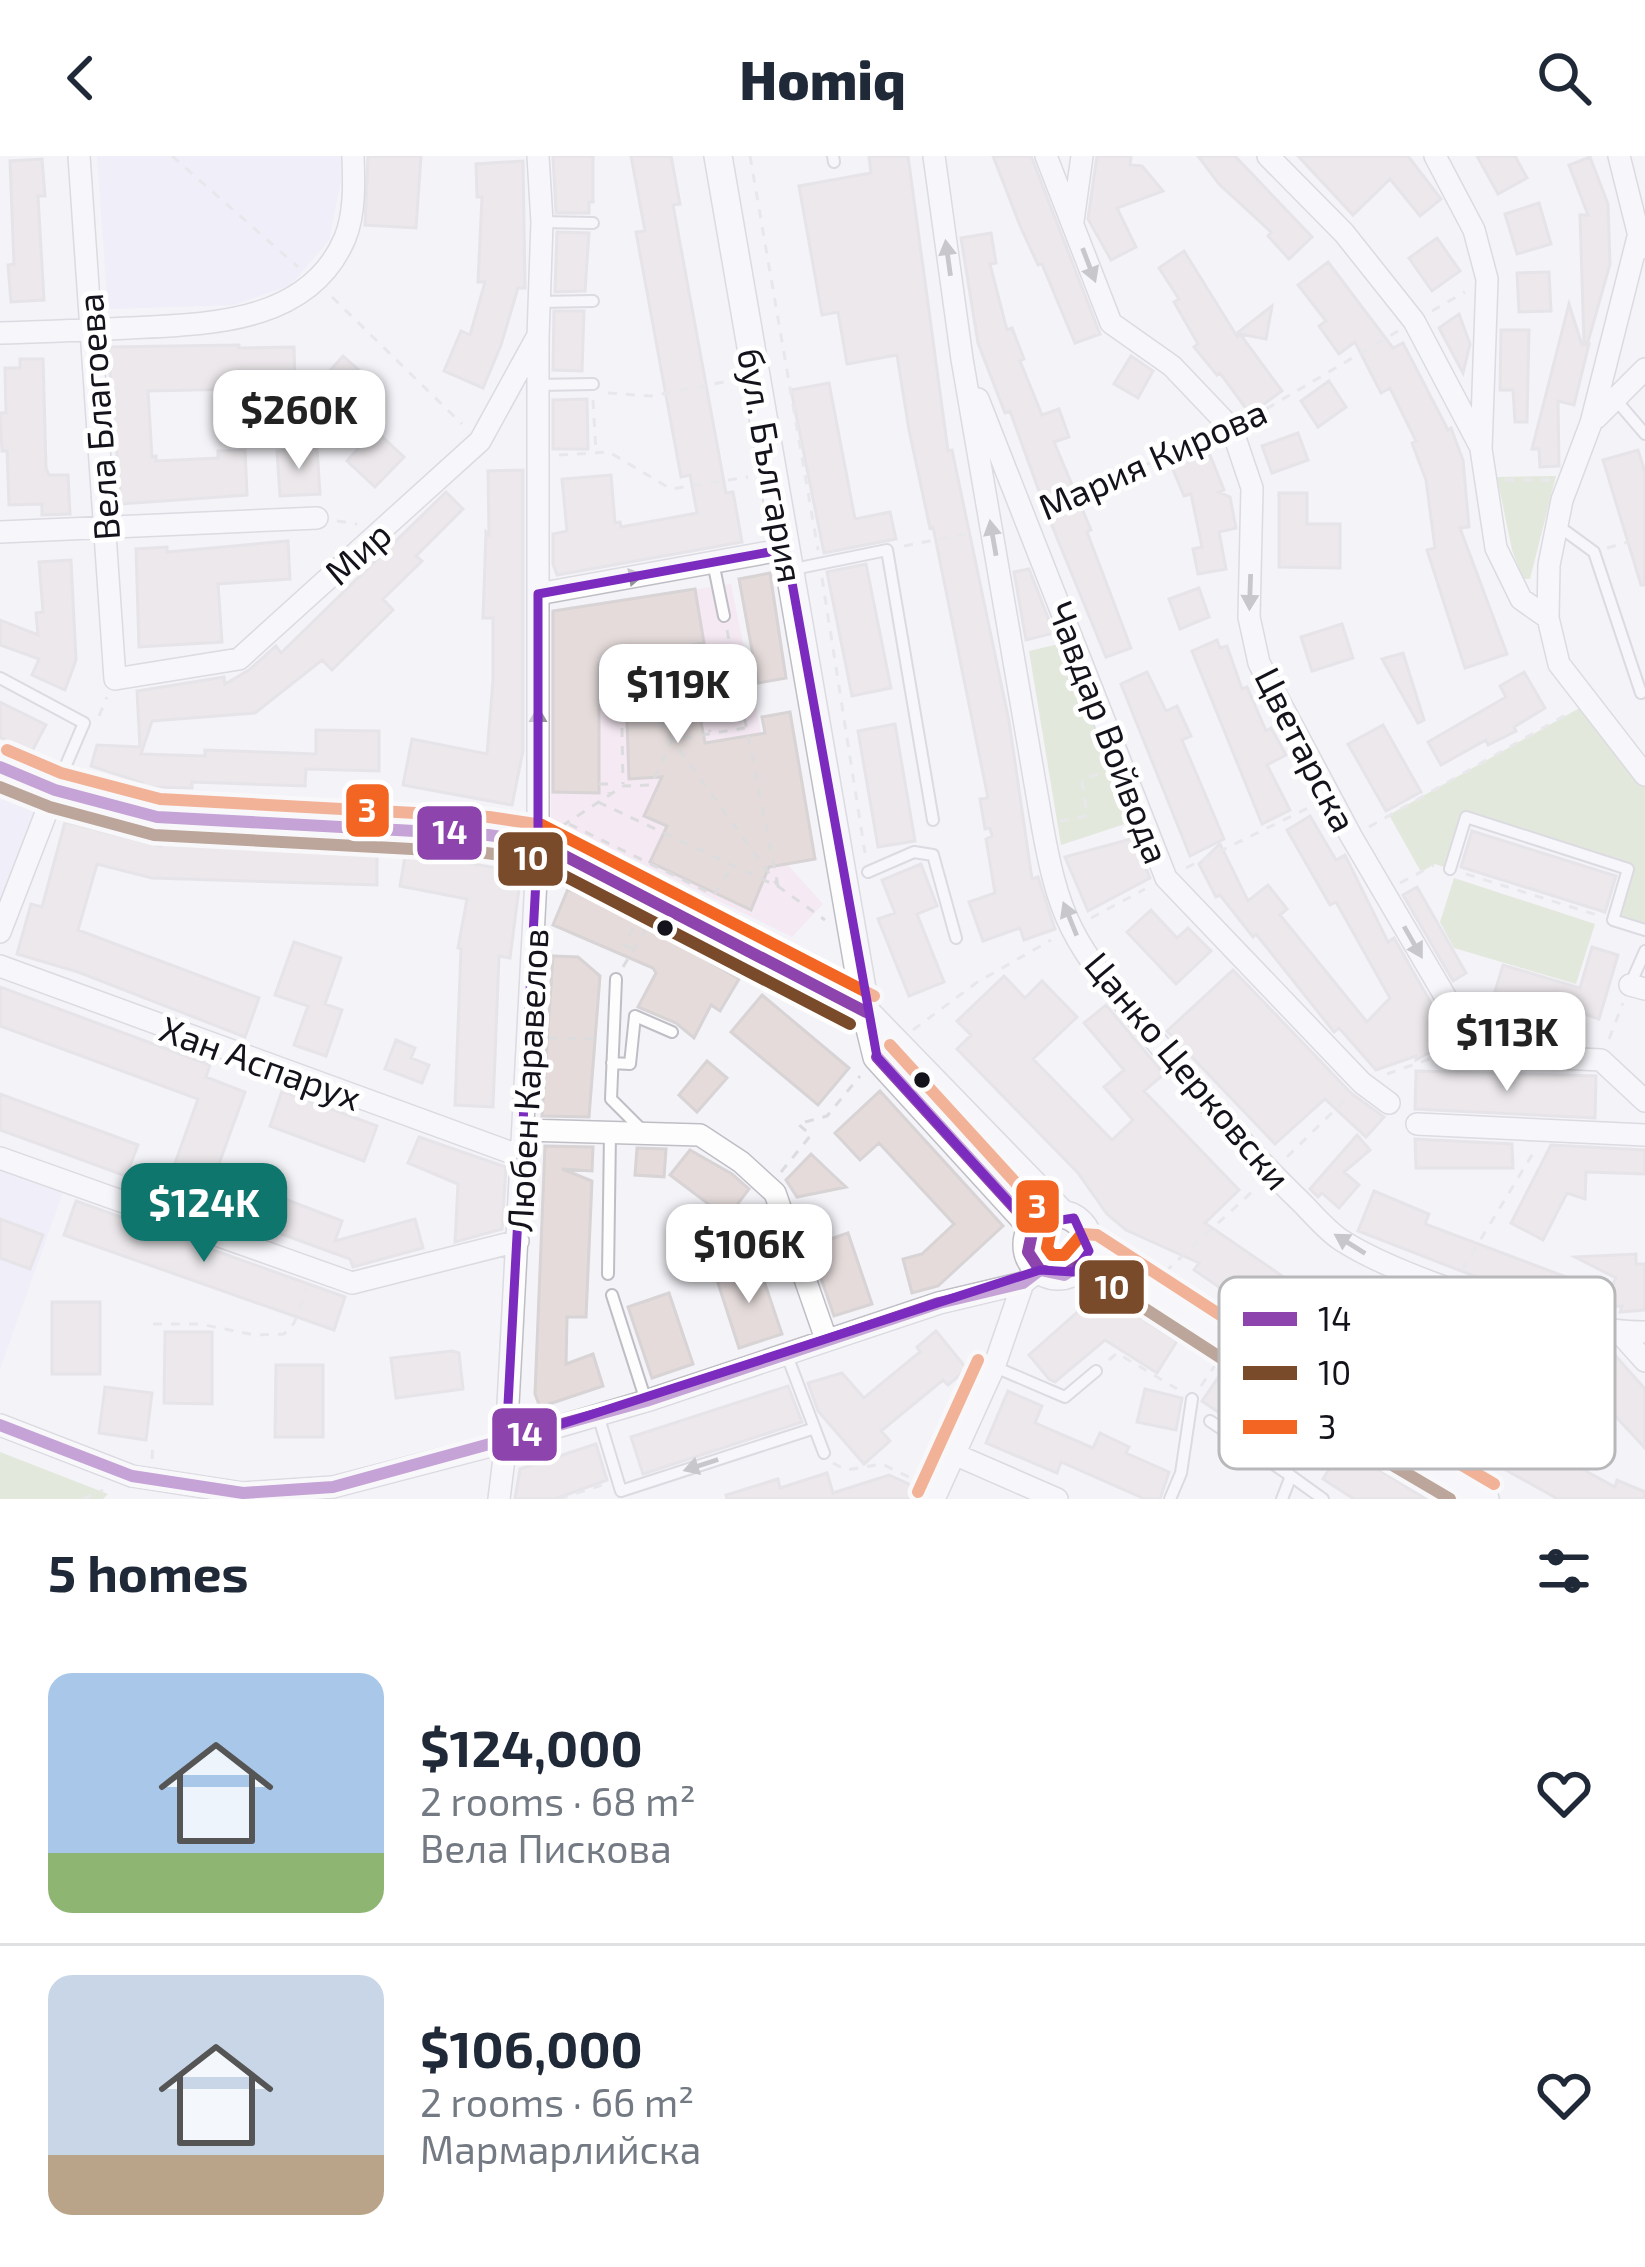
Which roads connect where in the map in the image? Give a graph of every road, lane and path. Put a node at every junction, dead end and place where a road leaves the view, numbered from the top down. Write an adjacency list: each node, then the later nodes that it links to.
1 (79, 156): 22 (street, Вела Благоева)
2 (172, 156): 17 (path)
3 (353, 156): 17 (street)
4 (538, 156): 13 (street, Любен Каравелов)
5 (718, 156): 38 (main road, бул. България)
6 (750, 156): 53 (path)
7 (934, 156): 25 (street, one-way to 7)
8 (1046, 156): 15 (street, Цветарска)
9 (1082, 156): 15 (street)
10 (1268, 156): 21 (street)
11 (1435, 156): 18 (street)
12 (1618, 156): 16 (street)
13 (542, 222): 14 (lane); 20 (street, Любен Каравелов)
14 (593, 223)
15 (1073, 225): 32 (street, Цветарска, one-way to 32)
16 (1641, 247): 31 (street)
17 (306, 274): 22 (street); 34 (path)
18 (1487, 279): 21 (path, Мария Кирова); 35 (street)
19 (593, 301): 20 (lane)
20 (539, 302): 24 (street, Любен Каравелов)
21 (1414, 321): 32 (path, Мария Кирова); 35 (street)
22 (91, 330): 23 (street); 44 (street, Вела Благоева)
23 (0, 333)
24 (538, 337): 29 (street, Любен Каравелов); 34 (street, Мир)
25 (962, 359): 41 (street, Чавдар Войвода); 45 (street, Цанко Церковски)
26 (1645, 369): 30 (street)
27 (737, 380): 28 (path)
28 (592, 384): 29 (lane); 36 (path)
29 (538, 385): 37 (street, Любен Каравелов)
30 (1615, 398): 31 (street); 33 (lane)
31 (1591, 423): 40 (street)
32 (1232, 429): 41 (path, Мария Кирова); 78 (street, Цветарска, one-way to 78)
33 (1645, 434)
34 (480, 441): 46 (street, Мир)
35 (1481, 449): 39 (street)
36 (596, 452): 37 (path); 38 (path)
37 (538, 457): 54 (street, Любен Каравелов)
38 (773, 474): 51 (main road, бул. България)
39 (1484, 480): 40 (path); 56 (street)
40 (1569, 480): 43 (street)
41 (1024, 515): 71 (street, Чавдар Войвода)
42 (317, 518): 44 (street); 46 (path)
43 (1557, 525): 50 (lane); 56 (street)
44 (104, 527): 47 (street); 62 (street, Вела Благоева)
45 (991, 528): 49 (path, Мария Кирова); 82 (street, Цанко Церковски, one-way to 45)
46 (382, 529): 62 (street, Мир)
47 (0, 532)
48 (1628, 542): 50 (path)
49 (887, 550): 53 (lane); 80 (lane)
50 (1594, 552): 63 (lane)
51 (788, 559): 52 (street); 53 (lane); 92 (main road, бул. България)
52 (713, 562): 54 (street, one-way to 52); 55 (lane)
53 (820, 563): 87 (path)
54 (538, 594): 84 (street, Любен Каравелов, one-way to 54)
55 (724, 616): 57 (path)
56 (1548, 618): 65 (street)
57 (731, 651): 59 (path); 67 (path)
58 (597, 657): 60 (path)
59 (696, 657): 60 (path); 64 (path)
60 (621, 670): 66 (path); 75 (path)
61 (0, 678): 76 (lane)
62 (115, 679)
63 (1640, 693)
64 (704, 700): 66 (path); 68 (path)
65 (1592, 701): 70 (street); 83 (path)
66 (650, 710): 69 (path)
67 (747, 728): 68 (path); 90 (path)
68 (710, 734): 69 (path)
69 (672, 740): 75 (path); 90 (path)
70 (1637, 753): 73 (street)
71 (1122, 764): 82 (path); 89 (street, Чавдар Войвода)
72 (0, 767): 76 (main road)
73 (1645, 775)
74 (599, 784): 77 (path)
75 (623, 786): 77 (path)
76 (56, 790): 84 (main road); 96 (street)
77 (609, 795): 79 (path)
78 (1330, 797): 83 (street, Цветарска); 89 (path)
79 (598, 802): 81 (path); 85 (path)
80 (933, 820)
81 (567, 823): 84 (path); 85 (path)
82 (1042, 824): 94 (street, Цанко Церковски, one-way to 82)
83 (1352, 836): 108 (street, Цветарска, one-way to 108)
84 (538, 842): 91 (main road); 105 (street, Любен Каравелов)
85 (733, 866): 90 (path)
86 (1450, 869): 88 (path); 93 (path); 93 (lane)
87 (868, 872): 97 (lane)
88 (1421, 872)
89 (1166, 878): 94 (path); 111 (street, Чавдар Войвода)
90 (779, 887): 92 (path)
91 (654, 902): 98 (path); 98 (path); 103 (main road)
92 (838, 918): 103 (main road, бул. България)
93 (1613, 920): 95 (lane)
94 (1071, 929): 107 (path); 121 (street, Цанко Церковски)
95 (1645, 930)
96 (0, 932)
97 (956, 938)
98 (632, 949): 101 (path)
99 (1645, 952): 102 (lane)
100 (0, 966): 118 (street, Хан Аспарух)
101 (616, 979): 106 (lane)
102 (1637, 987): 108 (path)
103 (866, 1012): 107 (main road)
104 (672, 1032): 109 (lane)
105 (529, 1037): 106 (path); 114 (street, Любен Каравелов)
106 (614, 1040): 109 (lane)
107 (887, 1049): 120 (path); 122 (main road); 123 (main road)
108 (1601, 1060): 110 (street)
109 (613, 1063): 116 (lane)
110 (1645, 1101)
111 (1389, 1103)
112 (1417, 1124): 113 (street)
113 (1549, 1128): 117 (street); 130 (path)
114 (524, 1130): 115 (street); 118 (street, Любен Каравелов)
115 (610, 1133): 116 (street); 127 (lane)
116 (646, 1134): 138 (street)
117 (1645, 1135)
118 (523, 1157): 124 (street, Любен Каравелов)
119 (0, 1158): 126 (street)
120 (792, 1158)
121 (1271, 1174): 129 (street, Цанко Церковски, one-way to 121); 131 (path)
122 (1062, 1214): 123 (main road); 125 (main road)
123 (1033, 1228): 128 (main road)
124 (518, 1240): 126 (street); 151 (street, Любен Каравелов)
125 (1089, 1251): 128 (main road); 131 (main road)
126 (314, 1269): 133 (path)
127 (608, 1274)
128 (1032, 1277): 138 (street); 142 (street)
129 (1422, 1277)
130 (1457, 1277)
131 (1148, 1287): 137 (main road)
132 (612, 1294): 145 (lane)
133 (153, 1324)
134 (1615, 1331): 135 (street, Цанко Церковски)
135 (1619, 1332): 136 (street, Цанко Церковски); 141 (street)
136 (1645, 1332)
137 (1219, 1335)
138 (826, 1339): 139 (street)
139 (786, 1353): 145 (street); 150 (lane)
140 (1219, 1358): 144 (path)
141 (1645, 1361)
142 (994, 1367): 143 (lane); 153 (street)
143 (1096, 1371): 144 (path)
144 (1192, 1399): 164 (lane)
145 (646, 1401): 146 (street)
146 (598, 1415): 150 (lane, one-way to 146); 151 (street)
147 (1210, 1420): 149 (lane)
148 (0, 1425): 159 (street)
149 (1219, 1426)
150 (812, 1429): 152 (lane)
151 (506, 1442): 159 (street); 161 (street, Любен Каравелов)
152 (824, 1453): 160 (path)
153 (954, 1454): 160 (street); 163 (street)
154 (1280, 1469): 157 (lane)
155 (1296, 1469): 157 (path)
156 (1434, 1469): 167 (main road)
157 (1291, 1477): 165 (lane); 166 (lane)
158 (605, 1484): 162 (path)
159 (131, 1488)
160 (936, 1495)
161 (500, 1499)
162 (559, 1499)
163 (1058, 1499)
164 (1170, 1499)
165 (1282, 1499)
166 (1324, 1499)
167 (1485, 1499)

